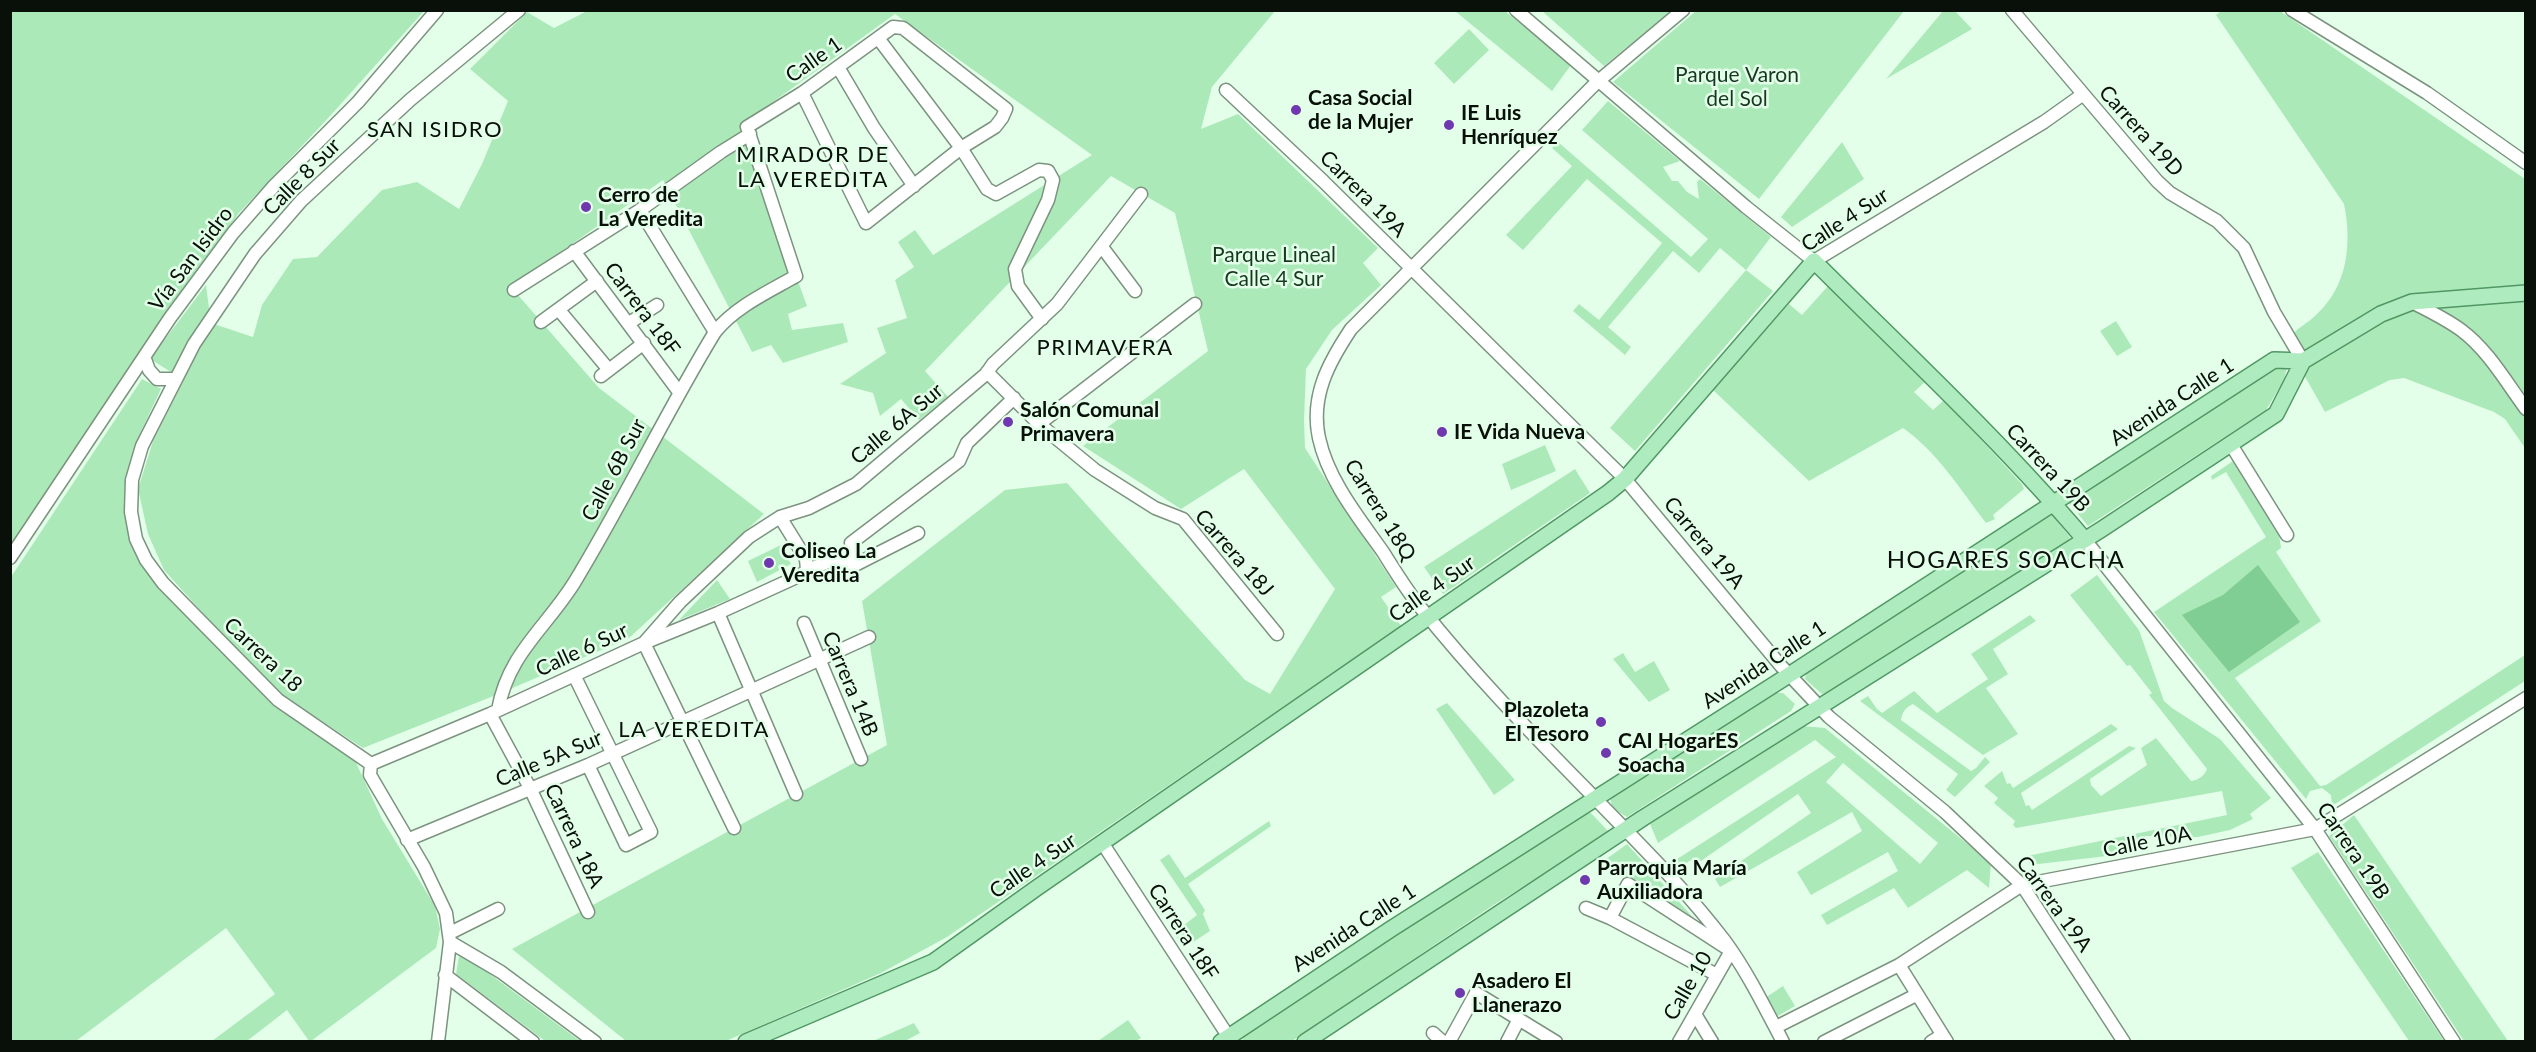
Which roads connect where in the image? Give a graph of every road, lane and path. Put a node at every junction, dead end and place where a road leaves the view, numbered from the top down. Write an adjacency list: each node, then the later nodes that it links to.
1 (437, 10): 36 (street, Vía San Isidro)
2 (519, 10): 39 (street, Calle 8 Sur)
3 (1516, 10): 9 (street, Carrera 19B)
4 (1683, 10): 9 (street, Carrera 18Q)
5 (2012, 10): 12 (street, Carrera 19D)
6 (2292, 10): 15 (street)
7 (878, 38): 8 (street, Calle 1); 14 (street); 14 (street, Calle 1)
8 (838, 67): 11 (street, Calle 1); 16 (street)
9 (1599, 81): 21 (street, Carrera 19B); 22 (street, Carrera 18Q)
10 (1226, 90): 22 (street, Carrera 19A)
11 (802, 93): 13 (street, Calle 1); 16 (street)
12 (2082, 95): 21 (street, Calle 4 Sur); 37 (street, Carrera 19D)
13 (749, 131): 18 (street, Calle 1); 34 (street, Calle 6B Sur)
14 (961, 148): 16 (street); 31 (street)
15 (2526, 163)
16 (914, 186)
17 (1141, 194): 19 (street, Calle 6A Sur)
18 (640, 210): 20 (street, Calle 1); 34 (street)
19 (1102, 247): 25 (street); 31 (street, Calle 6A Sur)
20 (574, 251): 23 (street, Carrera 18F); 24 (street, Calle 1)
21 (1814, 261): 45 (main road, Calle 4 Sur); 46 (main road, Carrera 19B)
22 (1411, 269): 45 (street, Carrera 19A); 55 (street, Carrera 18Q)
23 (597, 281): 30 (street); 33 (street, Carrera 18F)
24 (514, 290)
25 (1135, 291)
26 (2526, 293): 27 (main road)
27 (2412, 302): 37 (main road); 42 (street)
28 (657, 304): 33 (street)
29 (1195, 304): 43 (street)
30 (559, 310): 32 (street); 35 (street)
31 (1042, 319): 38 (street, Calle 6A Sur)
32 (542, 322)
33 (629, 323): 35 (street, Carrera 18F)
34 (715, 332): 40 (street, Calle 6B Sur)
35 (644, 343): 40 (street, Carrera 18F)
36 (145, 359): 39 (street); 51 (street, Vía San Isidro)
37 (2303, 361): 44 (main road); 46 (main road, Avenida Calle 1)
38 (987, 372): 41 (street, Carrera 18J); 47 (street, Calle 6A Sur)
39 (176, 379): 70 (street, Carrera 18)
40 (679, 392): 66 (street, Calle 6B Sur)
41 (1014, 399): 43 (street, Carrera 18J); 52 (street)
42 (2526, 409)
43 (1039, 424): 57 (street, Carrera 18J)
44 (2230, 443): 49 (street); 50 (main road)
45 (1625, 479): 55 (main road, Calle 4 Sur); 62 (street, Carrera 19A)
46 (2054, 503): 50 (main road, Carrera 19B); 62 (main road, Avenida Calle 1)
47 (780, 517): 53 (street); 59 (street, Calle 6A Sur)
48 (918, 533): 52 (street)
49 (2287, 535)
50 (2085, 540): 65 (main road); 76 (street, Carrera 19B)
51 (10, 558)
52 (855, 565): 53 (street, Calle 6 Sur)
53 (807, 570): 54 (street, Calle 6 Sur)
54 (718, 613): 59 (street, Calle 6 Sur); 63 (street)
55 (1429, 617): 74 (street, Carrera 18Q); 79 (main road, Calle 4 Sur)
56 (804, 623): 60 (street, Carrera 14B)
57 (1277, 634)
58 (868, 638): 60 (street, Calle 5A Sur)
59 (644, 643): 61 (street, Calle 6 Sur); 67 (street)
60 (818, 659): 63 (street, Calle 5A Sur); 69 (street, Carrera 14B)
61 (574, 675): 66 (street, Calle 6 Sur); 68 (street)
62 (1789, 675): 65 (street, Carrera 19A); 74 (main road, Avenida Calle 1)
63 (751, 689): 67 (street, Calle 5A Sur); 73 (street)
64 (2526, 698): 76 (street, Calle 10A)
65 (1819, 706): 77 (main road); 80 (street, Carrera 19A)
66 (494, 712): 70 (street, Calle 6 Sur); 72 (street, Carrera 18A)
67 (682, 723): 68 (street, Calle 5A Sur); 75 (street)
68 (613, 753): 71 (street, Calle 5A Sur); 71 (street)
69 (861, 759)
70 (371, 764): 78 (street)
71 (588, 765): 72 (street, Calle 5A Sur)
72 (530, 788): 78 (street, Calle 5A Sur); 83 (street, Carrera 18A)
73 (796, 794)
74 (1594, 798): 77 (street, Carrera 18Q); 96 (main road, Avenida Calle 1)
75 (734, 828)
76 (2315, 829): 80 (street, Calle 10A); 111 (street, Carrera 19B)
77 (1625, 830): 86 (street, Carrera 18Q); 101 (main road)
78 (407, 840): 85 (street)
79 (1102, 844): 96 (street, Carrera 18F); 100 (main road, Calle 4 Sur)
80 (2022, 885): 87 (street, Calle 10A); 110 (street, Carrera 19A)
81 (1586, 908): 84 (street)
82 (498, 909): 85 (street)
83 (588, 912)
84 (1610, 918): 86 (street); 89 (street)
85 (450, 937): 88 (street); 99 (street)
86 (1731, 951): 89 (street, Calle 10); 93 (street, Carrera 18Q)
87 (1899, 965): 90 (street); 93 (street, Calle 10A)
88 (445, 975): 97 (street); 98 (street)
89 (1717, 975): 91 (street, Calle 10)
90 (1917, 995): 95 (street); 109 (street)
91 (1695, 1014): 106 (street, Calle 10); 107 (street)
92 (1519, 1019): 103 (street); 104 (street); 105 (street)
93 (1776, 1027): 108 (street, Carrera 18Q)
94 (1433, 1033): 102 (street)
95 (1940, 1039)
96 (1227, 1040)
97 (438, 1041)
98 (533, 1041)
99 (596, 1041)
100 (746, 1041)
101 (1305, 1041)
102 (1443, 1041)
103 (1449, 1041)
104 (1507, 1041)
105 (1556, 1041)
106 (1679, 1041)
107 (1712, 1041)
108 (1783, 1041)
109 (1824, 1041)
110 (2124, 1041)
111 (2454, 1041)

